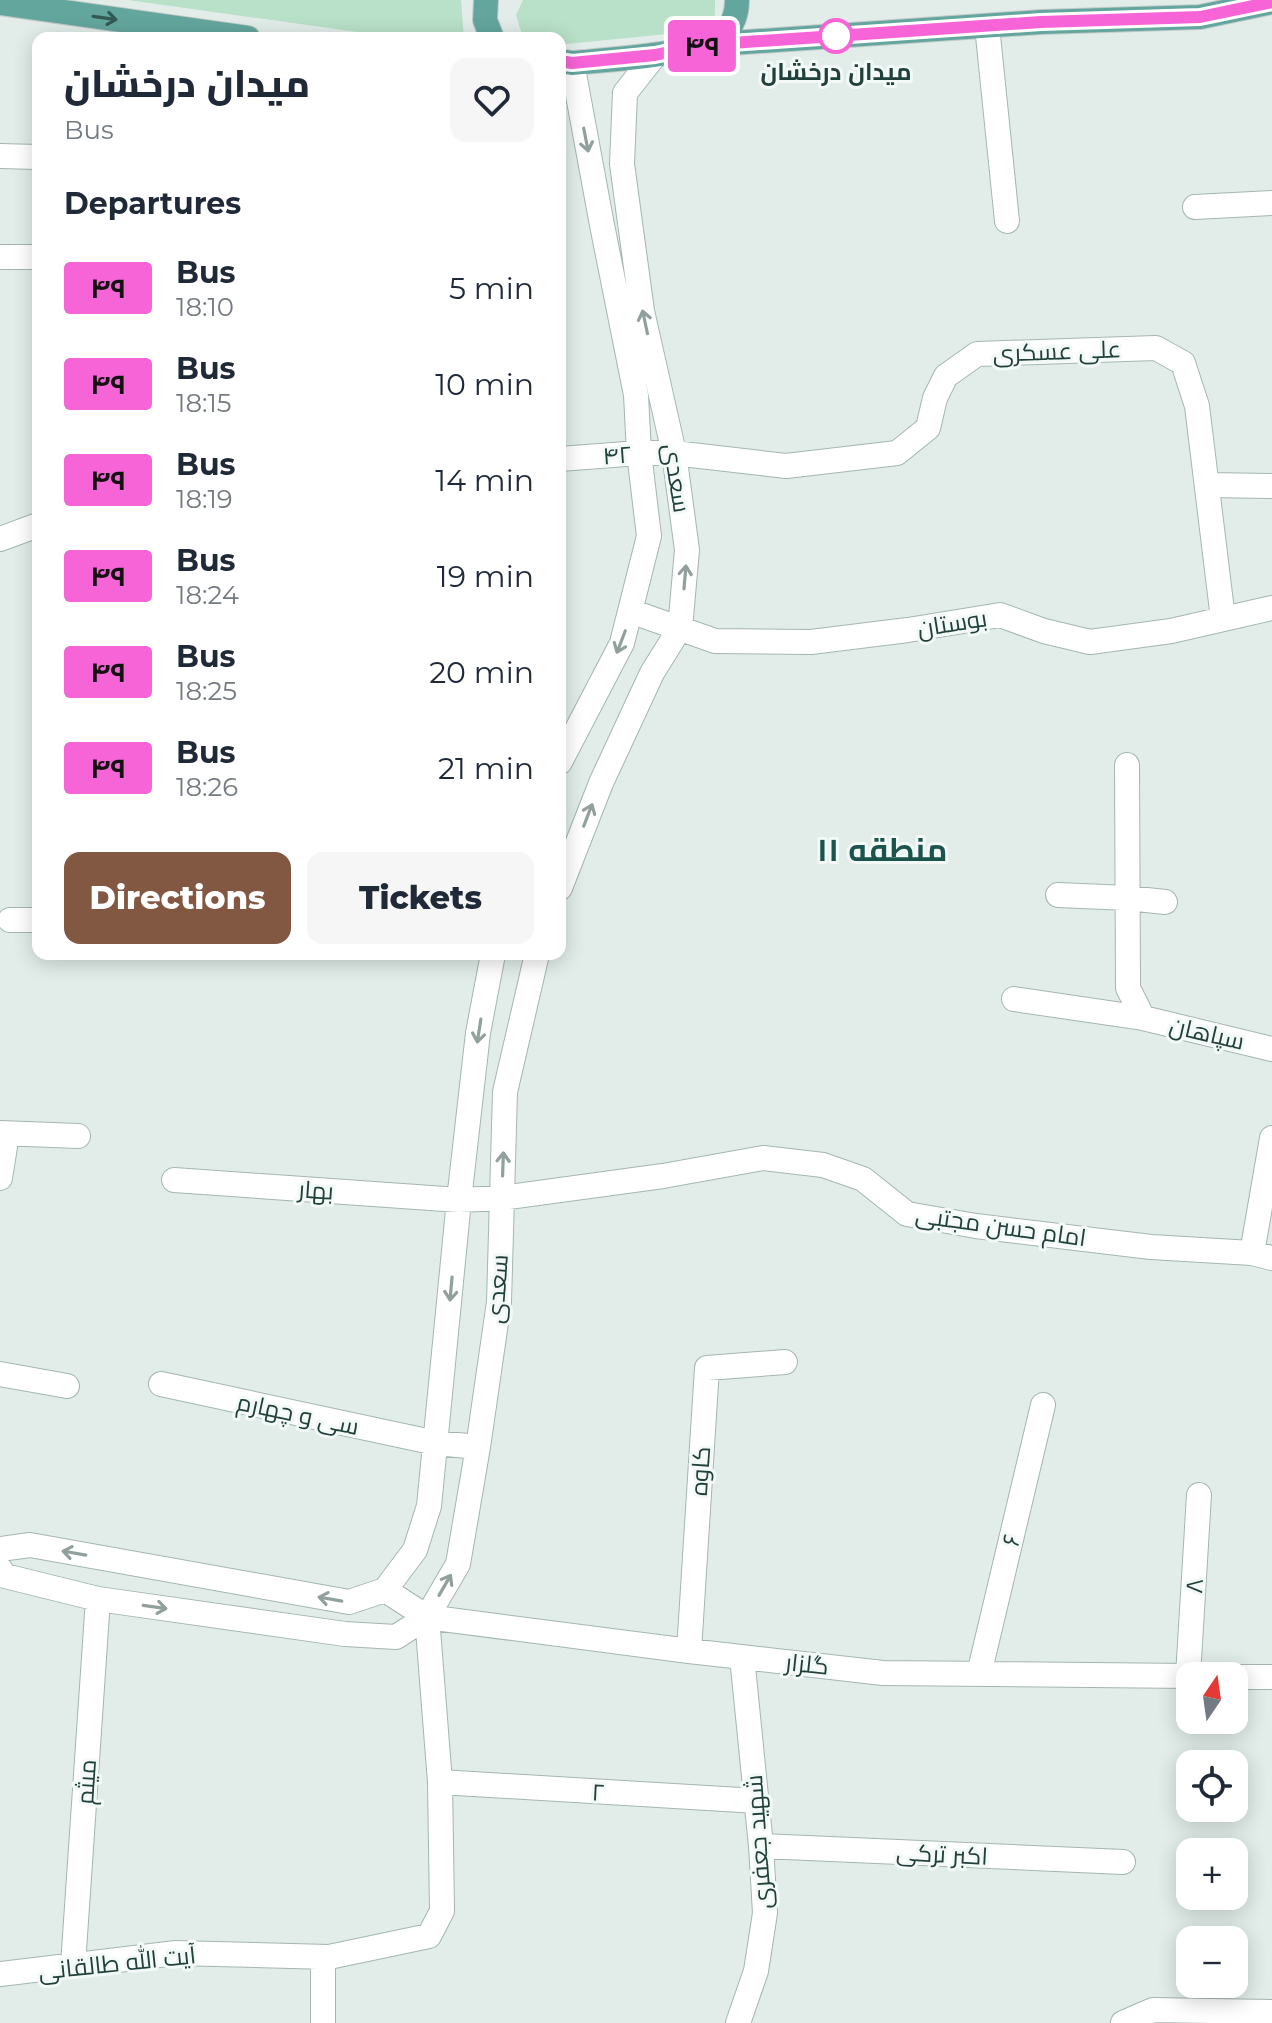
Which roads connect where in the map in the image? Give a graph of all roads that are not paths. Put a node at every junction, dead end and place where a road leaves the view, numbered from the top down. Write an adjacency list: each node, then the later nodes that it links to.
1 (486, 0): 7 (main road)
2 (737, 0): 8 (main road)
3 (1272, 2): 5 (main road)
4 (0, 3): 6 (main road, one-way to 6)
5 (987, 26): 8 (main road); 15 (street)
6 (205, 32)
7 (490, 32)
8 (702, 45): 9 (main road)
9 (655, 55): 10 (main road); 19 (street, سعدی, one-way to 9)
10 (566, 62): 18 (street, سعدی, one-way to 18)
11 (0, 156): 12 (street)
12 (32, 157)
13 (1272, 203): 14 (street)
14 (1195, 207)
15 (1007, 221)
16 (0, 257): 17 (street)
17 (32, 257)
18 (639, 453): 19 (street, ۴۲); 20 (street, ۴۲); 26 (street, سعدی)
19 (674, 453): 21 (street, علی عسکری); 28 (street, سعدی, one-way to 19)
20 (566, 459)
21 (1207, 485): 22 (street); 27 (street, علی عسکری)
22 (1272, 486)
23 (32, 527): 24 (street)
24 (0, 539)
25 (1272, 608): 27 (street, بوستان)
26 (630, 611): 28 (street, بوستان); 29 (street, سعدی, one-way to 29)
27 (1223, 619): 28 (street, بوستان)
28 (680, 628): 31 (street, سعدی, one-way to 28)
29 (566, 750)
30 (1127, 765): 33 (street)
31 (566, 873)
32 (1058, 895): 33 (street)
33 (1128, 898): 34 (street); 40 (street)
34 (1165, 902)
35 (10, 920): 36 (street)
36 (32, 920)
37 (492, 960): 48 (street, سعدی, one-way to 48)
38 (536, 960): 47 (street, سعدی, one-way to 38)
39 (1014, 999): 40 (street, سپاهان)
40 (1143, 1018): 41 (street, سپاهان)
41 (1272, 1049)
42 (3, 1133): 43 (street); 45 (street)
43 (78, 1136)
44 (1272, 1138): 49 (street)
45 (0, 1178)
46 (174, 1180): 48 (street, بهار)
47 (502, 1198): 48 (street, امام حسن مجتبی); 49 (street, امام حسن مجتبی); 56 (street, سعدی)
48 (459, 1200): 55 (street, سعدی, one-way to 55)
49 (1262, 1256)
50 (785, 1362): 63 (street, کاوه)
51 (0, 1374): 53 (street)
52 (161, 1384): 55 (street, سی و چهارم)
53 (67, 1386)
54 (1043, 1405): 66 (street, ۶)
55 (436, 1443): 56 (street, سی و چهارم); 60 (street, سعدی)
56 (478, 1447): 62 (street, سعدی, one-way to 56)
57 (1199, 1495): 65 (street, ۸)
58 (0, 1549): 60 (street, one-way to 58)
59 (0, 1569): 61 (street, سعدی)
60 (385, 1590): 62 (street)
61 (98, 1599): 62 (street, سعدی, one-way to 62); 75 (street, میثم)
62 (427, 1617): 63 (street, گلزار); 70 (street)
63 (689, 1651): 64 (street, گلزار)
64 (742, 1657): 66 (street, گلزار); 71 (street, شهید جعفری)
65 (1190, 1662)
66 (979, 1674): 67 (street, گلزار)
67 (1176, 1676)
68 (1248, 1677): 69 (street)
69 (1272, 1677)
70 (440, 1782): 71 (street, ۲); 74 (street, آیت الله طالقانی)
71 (757, 1801): 72 (street, شهید جعفری)
72 (761, 1846): 73 (street, اکبر ترکی); 79 (street, شهید جعفری)
73 (1123, 1862)
74 (329, 1957): 75 (street, آیت الله طالقانی); 78 (street)
75 (73, 1965): 76 (street, آیت الله طالقانی)
76 (0, 1974)
77 (1272, 2012): 80 (street)
78 (323, 2023)
79 (738, 2023)
80 (1123, 2023)

